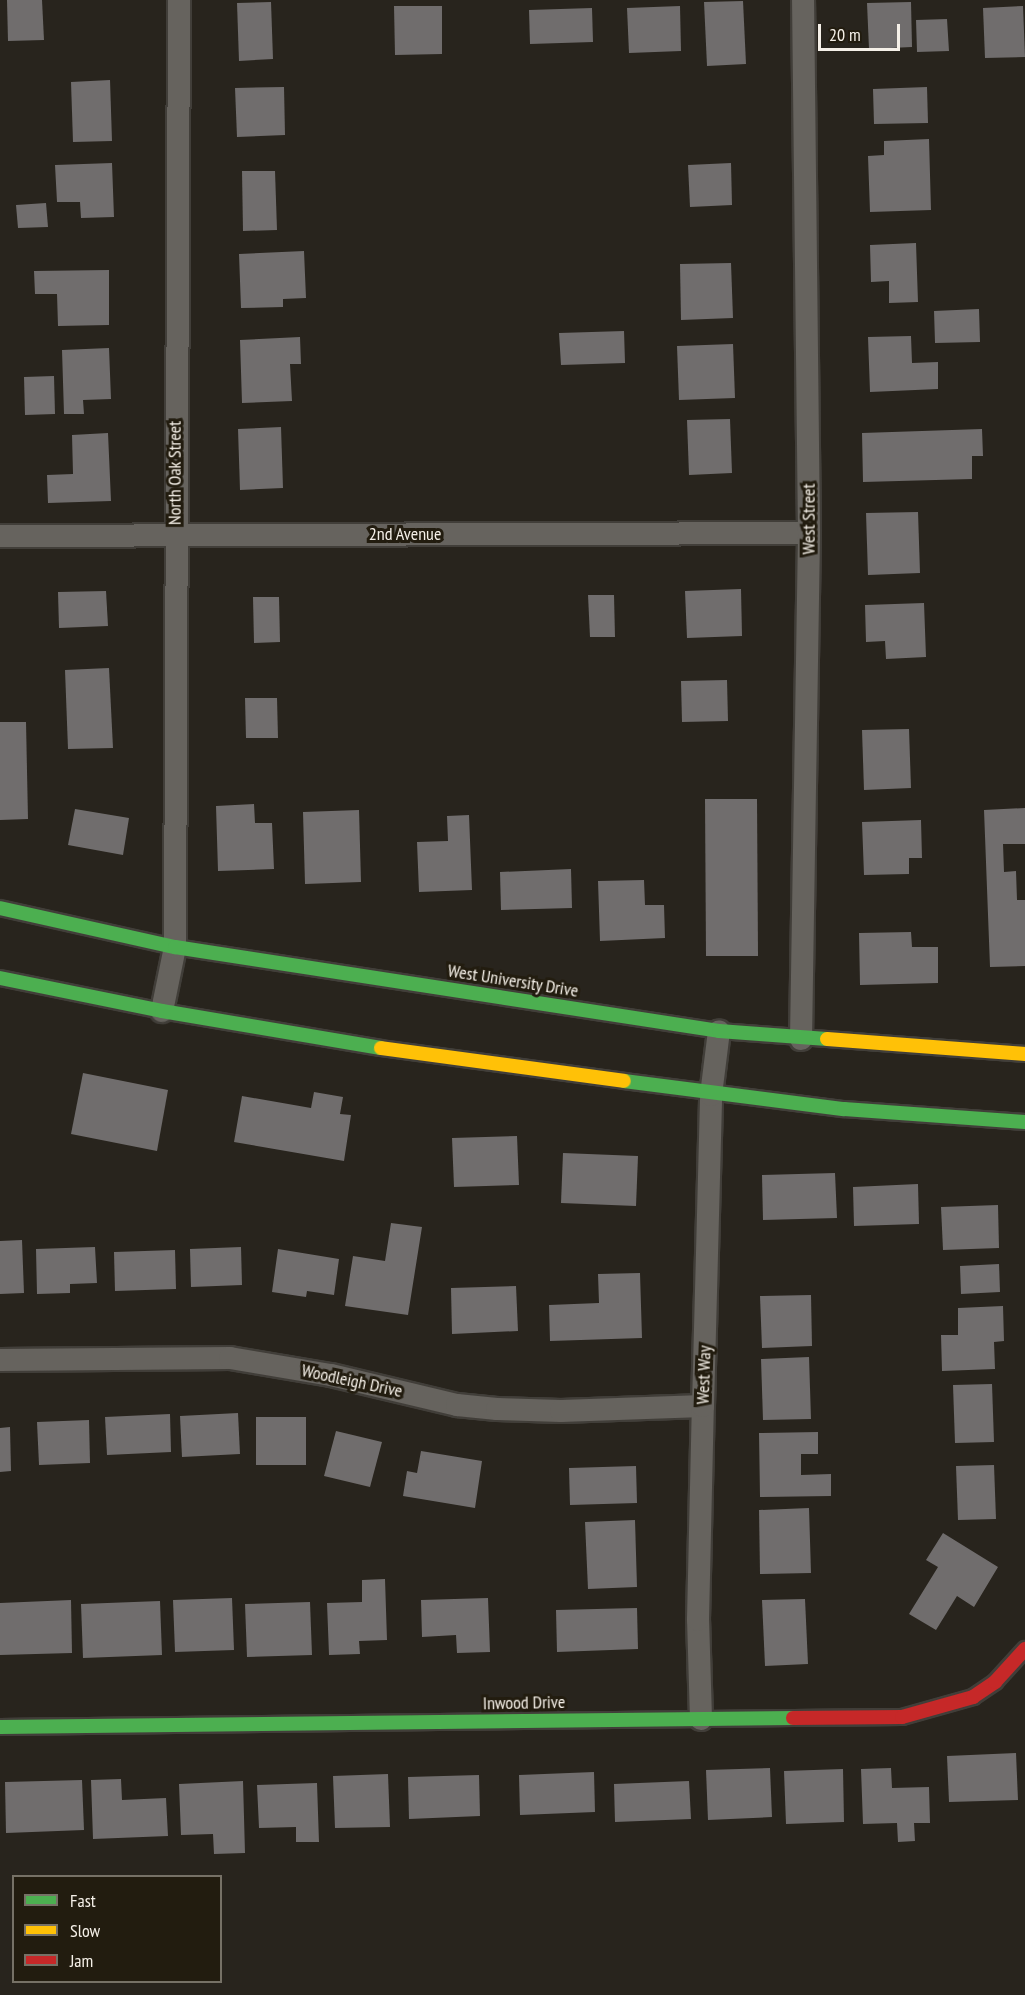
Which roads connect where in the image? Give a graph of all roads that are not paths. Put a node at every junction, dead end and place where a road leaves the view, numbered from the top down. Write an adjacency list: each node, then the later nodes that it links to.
1 (178, 0): 4 (street, North Oak Street)
2 (803, 0): 3 (street, West Street)
3 (809, 533): 4 (street, 2nd Avenue); 11 (street, West Street)
4 (174, 535): 5 (street, 2nd Avenue); 7 (street, North Oak Street)
5 (0, 536)
6 (0, 908): 7 (main road, West University Drive)
7 (175, 947): 9 (street, North Oak Street); 10 (main road, West University Drive)
8 (0, 978): 9 (main road)
9 (162, 1011): 13 (main road)
10 (719, 1031): 11 (main road, West University Drive); 13 (street, West Way)
11 (801, 1039): 12 (main road, West University Drive)
12 (1025, 1054)
13 (711, 1095): 14 (main road); 16 (street, West Way)
14 (1025, 1122)
15 (0, 1360): 16 (street, Woodleigh Drive)
16 (703, 1406): 18 (street, West Way)
17 (1025, 1649): 18 (main road, Inwood Drive)
18 (701, 1719): 19 (main road, Inwood Drive)
19 (0, 1727)

